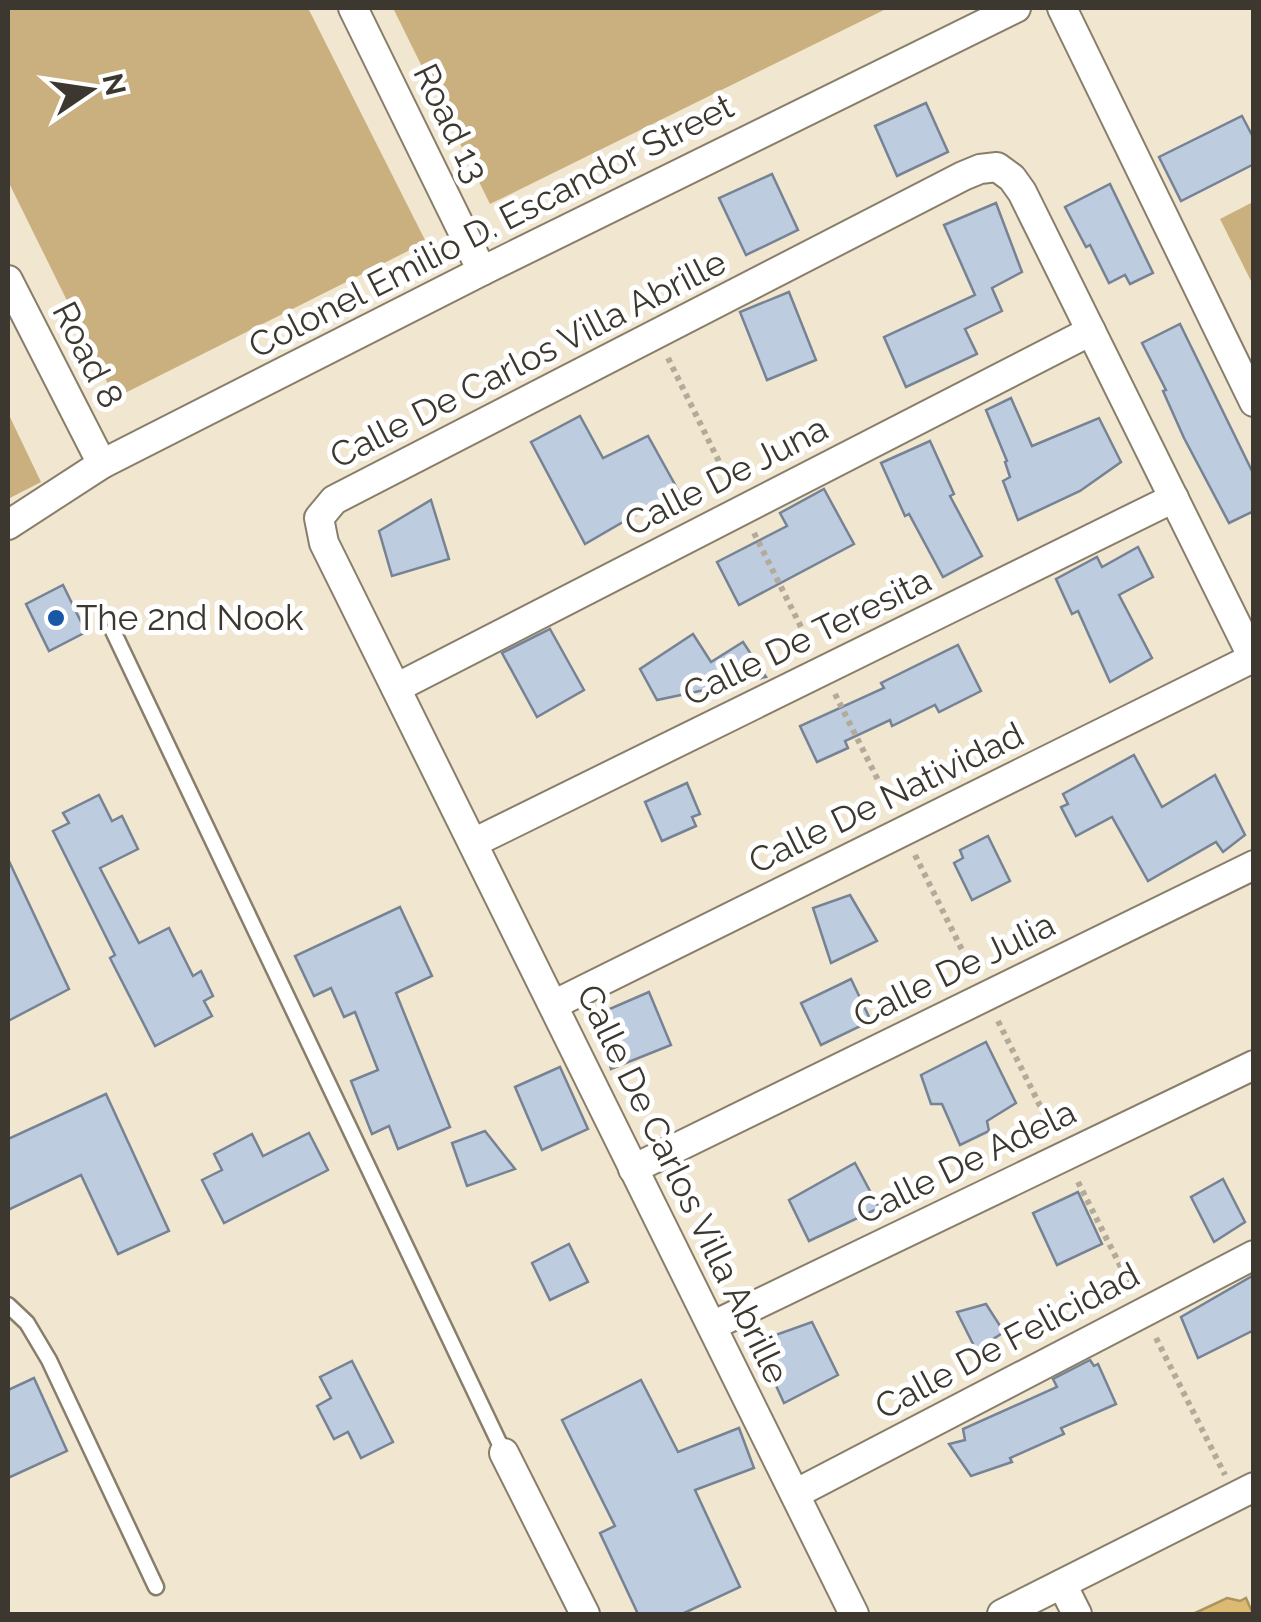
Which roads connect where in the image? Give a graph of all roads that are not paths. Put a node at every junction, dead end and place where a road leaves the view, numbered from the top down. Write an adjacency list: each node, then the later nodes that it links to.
1 (353, 8): 4 (street, Road 13)
2 (1016, 8): 4 (street, Colonel Emilio D. Escandor Street)
3 (1062, 8): 7 (street)
4 (482, 271): 8 (street, Colonel Emilio D. Escandor Street)
5 (8, 280): 8 (street, Road 8)
6 (1091, 331): 9 (street, Calle De Carlos Villa Abrille); 13 (street, Calle De Juna); 13 (street, Calle De Carlos Villa Abrille)
7 (1254, 402)
8 (102, 464): 10 (street, Colonel Emilio D. Escandor Street)
9 (1174, 498): 12 (street, Calle De Carlos Villa Abrille); 14 (street, Calle De Teresita)
10 (8, 525)
11 (113, 631): 22 (lane)
12 (1254, 658): 16 (street, Calle De Natividad)
13 (396, 688): 14 (street, Calle De Carlos Villa Abrille)
14 (472, 844): 16 (street, Calle De Carlos Villa Abrille)
15 (1254, 864): 18 (street, Calle De Julia)
16 (553, 1006): 18 (street, Calle De Carlos Villa Abrille)
17 (1254, 1065): 21 (street, Calle De Adela)
18 (633, 1168): 21 (street, Calle De Carlos Villa Abrille)
19 (1254, 1255): 24 (street, Calle De Felicidad)
20 (8, 1306): 26 (lane)
21 (712, 1326): 24 (street, Calle De Carlos Villa Abrille)
22 (504, 1454): 27 (street)
23 (1244, 1492): 25 (street)
24 (795, 1494): 28 (street, Calle De Carlos Villa Abrille)
25 (1062, 1584): 29 (street); 30 (street)
26 (156, 1587)
27 (586, 1614)
28 (854, 1614)
29 (1002, 1614)
30 (1077, 1614)

